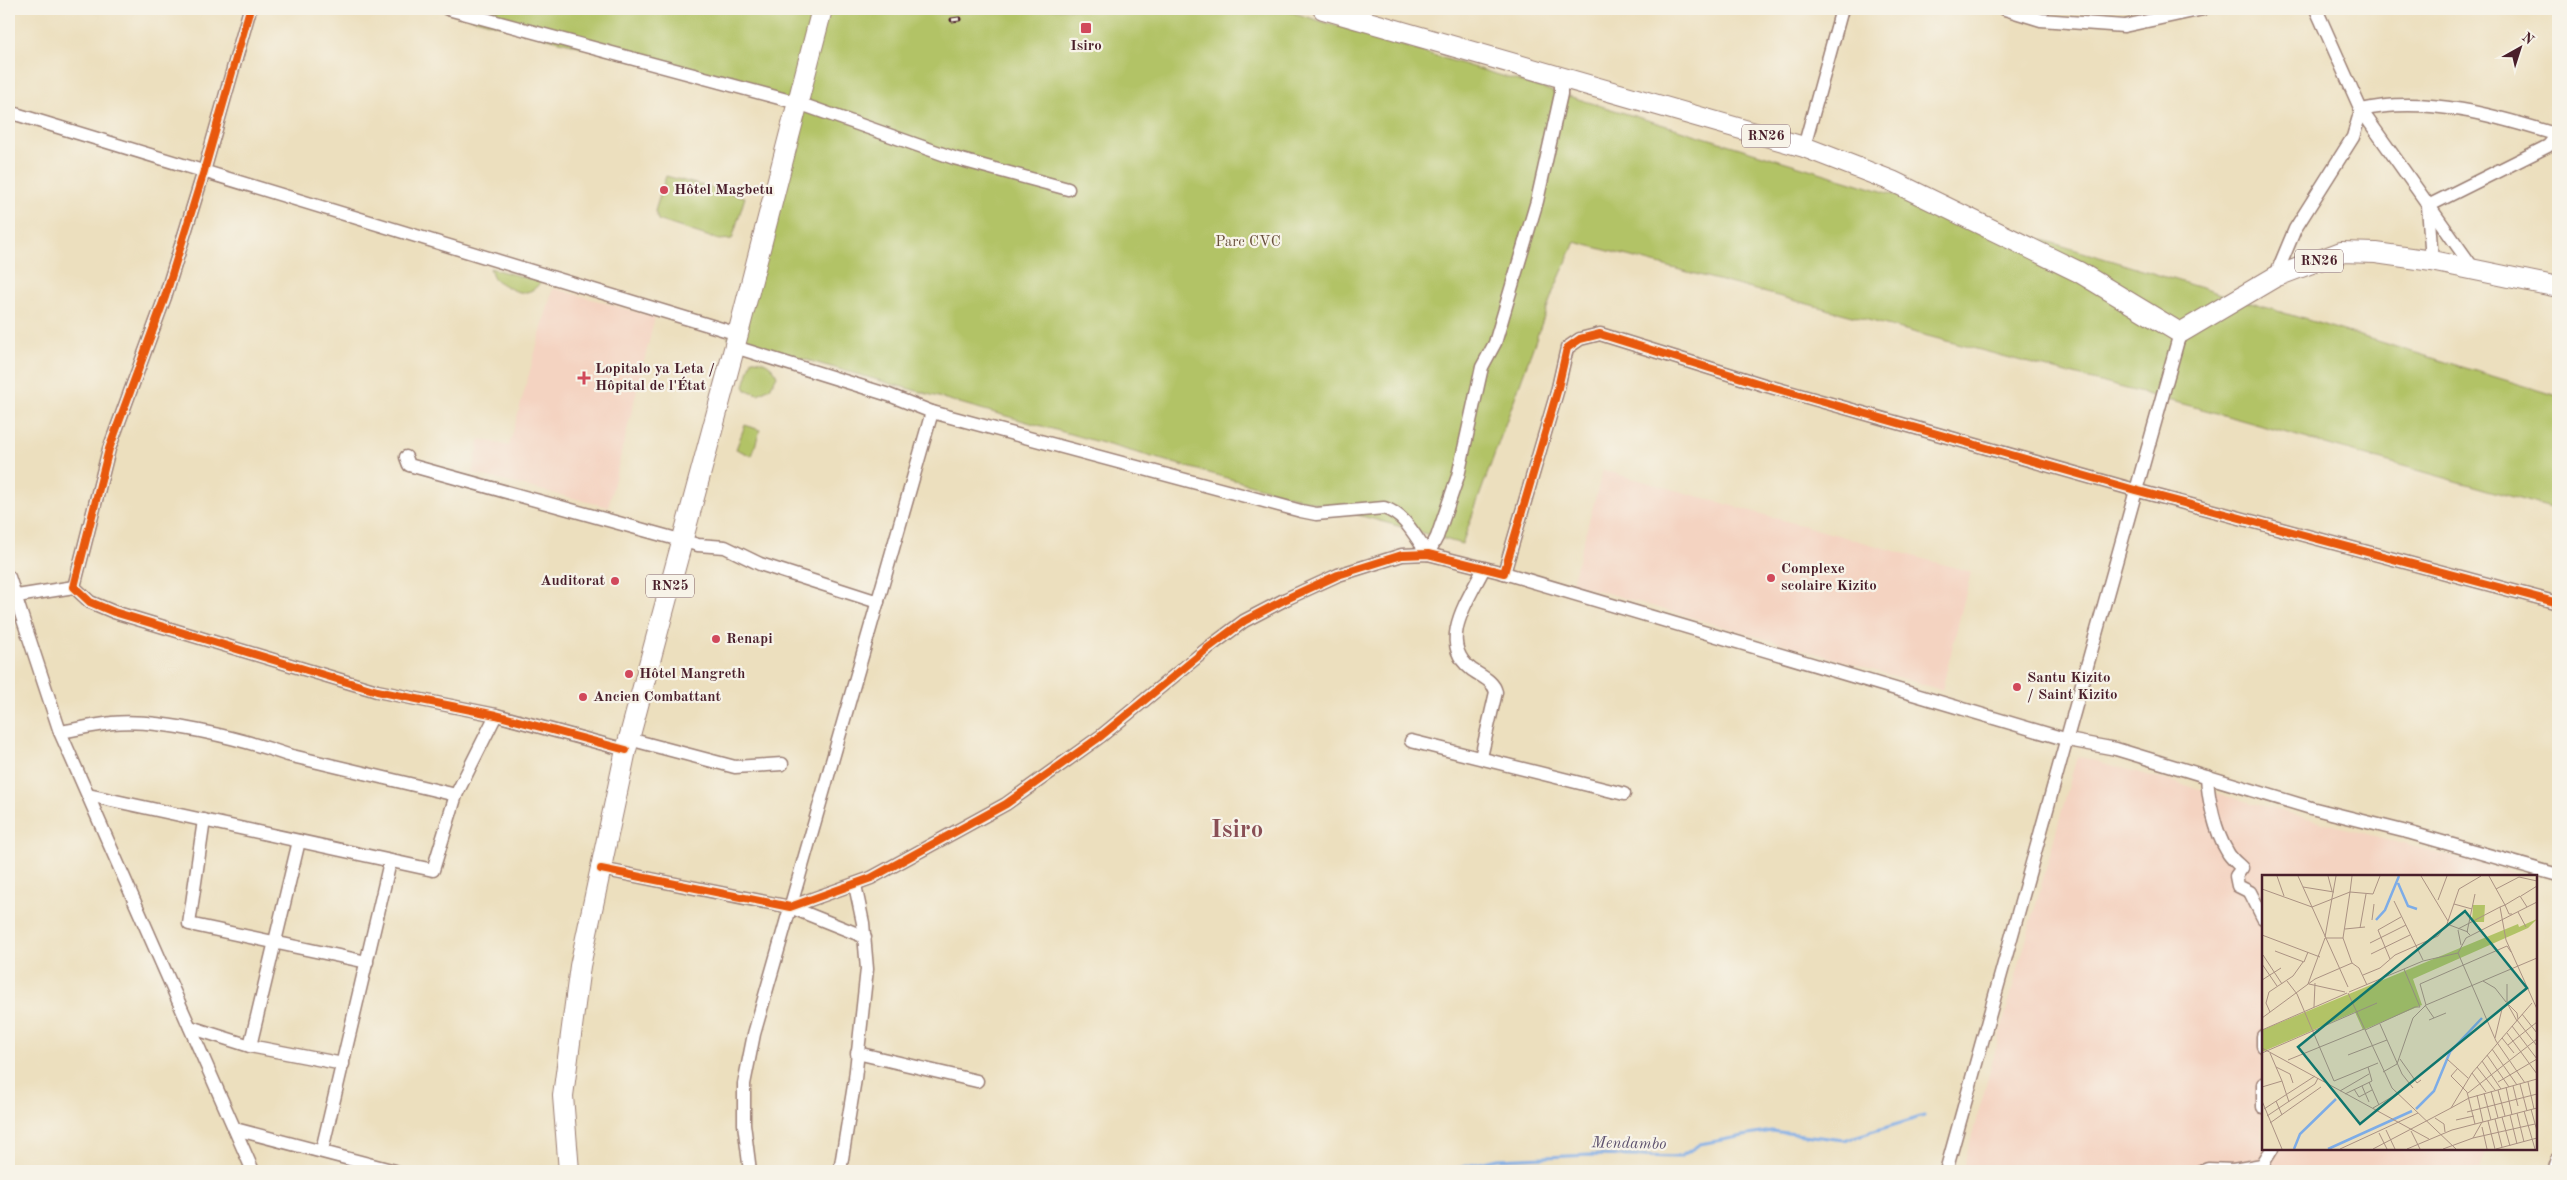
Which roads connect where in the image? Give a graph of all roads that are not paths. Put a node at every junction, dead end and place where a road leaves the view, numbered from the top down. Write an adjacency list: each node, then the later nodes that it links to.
1 (250, 9): 15 (street)
2 (448, 9): 10 (street)
3 (822, 9): 10 (main road, RN25)
4 (1323, 9): 9 (main road, RN26)
5 (1842, 9): 14 (street)
6 (2005, 9): 7 (street)
7 (2203, 9)
8 (2316, 9): 11 (street)
9 (1561, 77): 14 (main road, RN26); 28 (street)
10 (798, 103): 16 (street); 23 (main road, RN25)
11 (2361, 110): 13 (street); 17 (street); 20 (street)
12 (9, 112): 15 (street)
13 (2558, 135): 17 (street)
14 (1804, 147): 22 (main road, RN26)
15 (204, 171): 23 (street); 32 (street)
16 (1068, 189)
17 (2428, 206): 18 (street); 19 (street)
18 (2432, 261): 19 (main road, RN26); 20 (main road, RN26)
19 (2473, 268): 21 (main road, RN26)
20 (2275, 277): 22 (main road, RN26)
21 (2558, 287)
22 (2180, 334): 26 (street)
23 (736, 340): 24 (street); 27 (main road, RN25)
24 (932, 412): 28 (street); 34 (street)
25 (406, 457): 27 (street)
26 (2135, 490): 30 (street); 35 (street); 38 (street)
27 (683, 540): 34 (street); 40 (main road, RN25)
28 (1428, 554): 29 (street); 52 (street)
29 (1484, 568): 30 (street); 41 (street)
30 (1504, 573): 38 (street)
31 (9, 577): 33 (street)
32 (74, 588): 33 (street); 36 (street)
33 (17, 596): 37 (street)
34 (878, 602): 53 (street)
35 (2558, 603)
36 (496, 715): 40 (street); 46 (street)
37 (60, 732): 44 (street); 46 (street)
38 (2068, 740): 43 (street); 72 (street)
39 (1411, 741): 41 (street)
40 (627, 744): 42 (street); 50 (main road, RN25)
41 (1481, 757): 45 (street)
42 (782, 764)
43 (2207, 776): 51 (street); 54 (street)
44 (88, 794): 47 (street); 58 (street)
45 (1624, 794)
46 (456, 795): 49 (street)
47 (204, 820): 48 (street); 56 (street)
48 (298, 841): 49 (street); 56 (street)
49 (390, 862): 57 (street)
50 (601, 870): 53 (street); 69 (main road, RN25)
51 (2558, 875)
52 (855, 885): 53 (street); 55 (street)
53 (790, 907): 55 (street); 70 (street)
54 (2262, 916)
55 (865, 937): 60 (street)
56 (274, 943): 57 (street); 59 (street)
57 (367, 962): 61 (street)
58 (190, 1027): 59 (street); 63 (street)
59 (250, 1046): 61 (street)
60 (857, 1052): 62 (street); 71 (street)
61 (343, 1064): 64 (street)
62 (977, 1081)
63 (235, 1128): 64 (street); 67 (street)
64 (322, 1150): 68 (street)
65 (2558, 1158): 74 (street)
66 (2265, 1160): 73 (street)
67 (253, 1171)
68 (395, 1171)
69 (569, 1171)
70 (750, 1171)
71 (840, 1171)
72 (1946, 1171)
73 (2203, 1171)
74 (2554, 1171)

